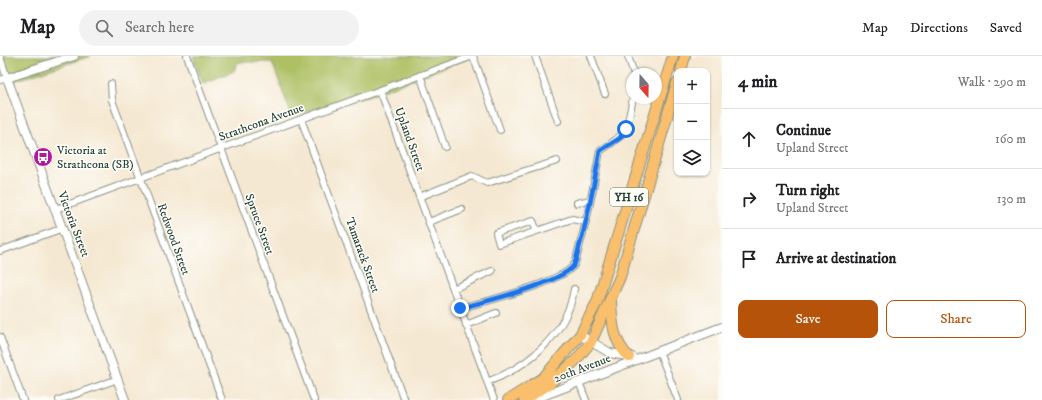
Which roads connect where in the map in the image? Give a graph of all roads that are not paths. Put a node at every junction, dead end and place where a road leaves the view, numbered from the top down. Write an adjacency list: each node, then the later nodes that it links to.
1 (74, 56): 13 (street)
2 (186, 56): 23 (street, Spruce Street)
3 (473, 56): 12 (street, Strathcona Avenue); 21 (street)
4 (534, 56): 20 (street)
5 (591, 56): 17 (street)
6 (628, 56): 10 (street)
7 (673, 56): 44 (highway, YH 16)
8 (685, 56): 11 (highway)
9 (0, 57): 13 (street, Victoria Street)
10 (632, 68)
11 (681, 68)
12 (420, 76): 15 (street, Strathcona Avenue); 22 (street)
13 (4, 79): 29 (street, Victoria Street)
14 (111, 84): 25 (street, Redwood Street)
15 (380, 90): 19 (street, Strathcona Avenue); 26 (street, Upland Street)
16 (674, 93): 39 (highway, YH 16)
17 (606, 94)
18 (632, 104): 27 (street)
19 (301, 119): 23 (street, Strathcona Avenue); 58 (street, Tamarack Street)
20 (558, 121)
21 (500, 130)
22 (445, 147)
23 (221, 148): 25 (street, Strathcona Avenue); 57 (street, Spruce Street)
24 (557, 161): 26 (street)
25 (140, 178): 29 (street, Strathcona Avenue); 56 (street, Redwood Street)
26 (419, 196): 31 (street, Upland Street)
27 (590, 200): 28 (street); 32 (street)
28 (577, 203)
29 (56, 209): 33 (street, Victoria Street)
30 (462, 209): 31 (street)
31 (429, 222): 37 (street, Upland Street)
32 (586, 222): 34 (street); 40 (street)
33 (63, 228): 35 (street); 50 (street, Victoria Street)
34 (537, 231): 34 (street)
35 (0, 251)
36 (492, 271): 37 (street)
37 (453, 288): 40 (street, Upland Street)
38 (574, 289): 51 (street)
39 (610, 300): 46 (highway, YH 16); 48 (highway)
40 (460, 308): 42 (street, Upland Street)
41 (496, 313): 42 (street)
42 (466, 325): 51 (street, Upland Street)
43 (722, 327): 47 (street, 20th Avenue)
44 (580, 335): 46 (street, 20th Avenue); 60 (highway, YH 16)
45 (0, 337): 53 (street)
46 (591, 342): 48 (street, 20th Avenue); 61 (highway, YH 16)
47 (659, 351): 49 (street, 20th Avenue); 64 (street)
48 (629, 356): 49 (street, 20th Avenue)
49 (640, 358): 52 (street, 20th Avenue)
50 (118, 379): 54 (street); 55 (street, Victoria Street)
51 (487, 382): 59 (street, Upland Street)
52 (579, 382): 62 (street, 20th Avenue); 63 (street)
53 (23, 400)
54 (59, 400)
55 (125, 400)
56 (222, 400)
57 (314, 400)
58 (404, 400)
59 (494, 400)
60 (508, 400)
61 (524, 400)
62 (532, 400)
63 (586, 400)
64 (678, 400)

